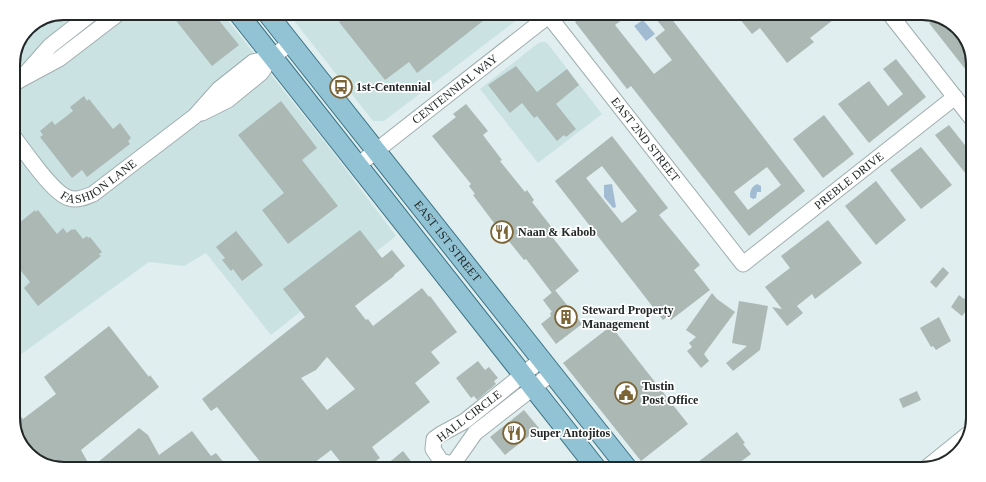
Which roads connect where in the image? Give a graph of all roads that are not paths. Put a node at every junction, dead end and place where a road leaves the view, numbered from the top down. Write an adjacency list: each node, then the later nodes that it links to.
1 (83, 20): 10 (street)
2 (110, 20): 11 (street)
3 (243, 20): 9 (main road, EAST 1ST STREET)
4 (273, 20): 8 (main road, EAST 1ST STREET)
5 (542, 20): 15 (street, CENTENNIAL WAY)
6 (555, 20): 17 (street, EAST 2ND STREET)
7 (894, 20): 12 (street)
8 (291, 43): 9 (street, FASHION LANE); 15 (main road, EAST 1ST STREET)
9 (272, 57): 14 (street, FASHION LANE); 16 (main road, EAST 1ST STREET)
10 (20, 78)
11 (20, 80)
12 (955, 97): 13 (street); 17 (street, PREBLE DRIVE)
13 (966, 111)
14 (20, 145)
15 (377, 151): 16 (street, CENTENNIAL WAY); 18 (main road, EAST 1ST STREET)
16 (358, 165): 19 (main road, EAST 1ST STREET)
17 (743, 264)
18 (546, 367): 19 (street, HALL CIRCLE); 25 (main road, EAST 1ST STREET)
19 (528, 381): 22 (street, HALL CIRCLE); 23 (street, HALL CIRCLE); 24 (main road, EAST 1ST STREET)
20 (959, 441): 21 (street)
21 (938, 458)
22 (444, 462)
23 (453, 462)
24 (592, 462)
25 (622, 462)

